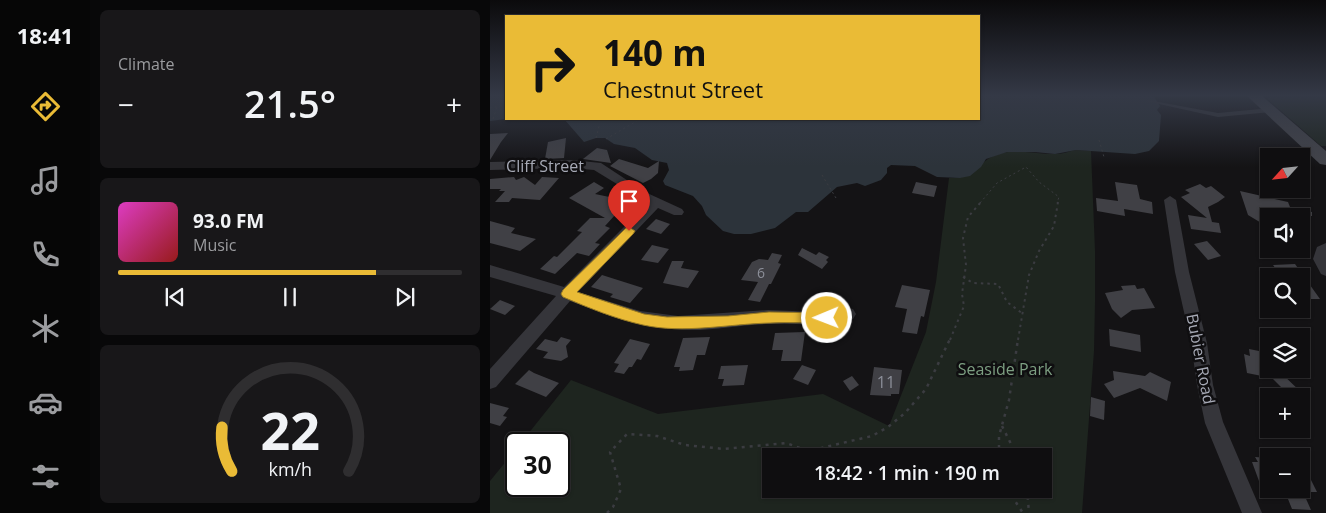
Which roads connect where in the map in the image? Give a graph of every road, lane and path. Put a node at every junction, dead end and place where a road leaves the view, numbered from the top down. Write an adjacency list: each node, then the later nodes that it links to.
1 (1280, 119): 8 (main road)
2 (640, 120): 5 (path)
3 (599, 126): 4 (path)
4 (596, 138)
5 (606, 139)
6 (1099, 140): 7 (path)
7 (1104, 157)
8 (1326, 160)
9 (490, 166): 13 (street, Cliff Street)
10 (822, 175): 11 (path)
11 (836, 198)
12 (1170, 200): 31 (street, Bubier Road)
13 (656, 202): 14 (street, Cliff Street); 19 (street)
14 (678, 212)
15 (1326, 248): 16 (street)
16 (1326, 270)
17 (490, 271): 19 (street)
18 (963, 278): 21 (path); 21 (path); 28 (path)
19 (567, 294): 20 (street); 22 (street)
20 (848, 314)
21 (1023, 314): 23 (path)
22 (490, 381)
23 (1002, 426): 24 (path); 25 (path)
24 (999, 448)
25 (1014, 448)
26 (1013, 498): 29 (path)
27 (1028, 498): 30 (path)
28 (607, 513)
29 (1023, 513)
30 (1029, 513)
31 (1252, 513)

